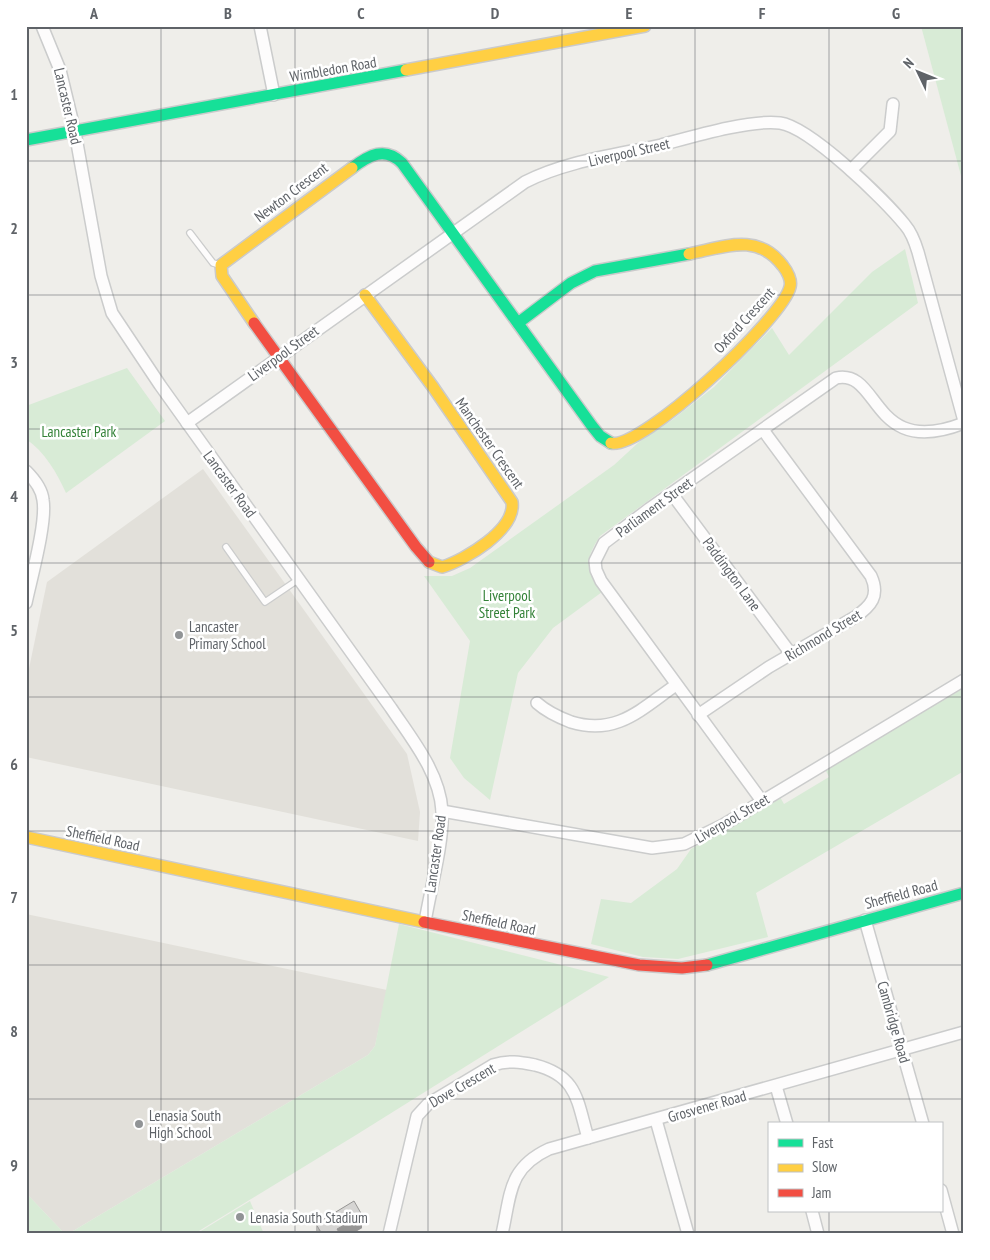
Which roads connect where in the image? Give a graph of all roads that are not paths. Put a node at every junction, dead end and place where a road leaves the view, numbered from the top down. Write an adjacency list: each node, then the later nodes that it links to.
1 (42, 26): 6 (street, Lancaster Road)
2 (260, 26): 4 (street)
3 (644, 26): 4 (street, Wimbledon Road)
4 (274, 95): 6 (street, Wimbledon Road)
5 (893, 104): 8 (street)
6 (74, 132): 7 (street, Wimbledon Road); 16 (street, Lancaster Road)
7 (26, 140)
8 (850, 170): 10 (street, Liverpool Street); 15 (street, Liverpool Street)
9 (190, 233): 11 (lane)
10 (452, 234): 11 (street, Newton Crescent); 12 (street, Liverpool Street); 13 (street, Oxford Crescent)
11 (221, 266): 14 (street)
12 (365, 296): 14 (street, Liverpool Street); 14 (street, Manchester Crescent)
13 (518, 322): 13 (street, Oxford Crescent)
14 (277, 357): 16 (street, Liverpool Street)
15 (964, 422): 17 (street, Parliament Street)
16 (187, 423): 21 (street, Lancaster Road)
17 (763, 430): 19 (street, Parliament Street); 23 (street, Richmond Street)
18 (26, 471): 22 (street)
19 (672, 494): 23 (street, Paddington Lane); 25 (street, Parliament Street)
20 (226, 547): 21 (lane)
21 (299, 579): 29 (street, Lancaster Road)
22 (26, 603)
23 (791, 654): 27 (street, Richmond Street)
24 (964, 680): 28 (street, Liverpool Street)
25 (676, 685): 26 (street); 27 (street, Parliament Street)
26 (537, 704)
27 (698, 715): 28 (street, Parliament Street)
28 (762, 801): 29 (street, Liverpool Street)
29 (442, 811): 33 (street, Lancaster Road)
30 (26, 837): 33 (street, Sheffield Road)
31 (964, 892): 32 (street, Sheffield Road)
32 (865, 920): 33 (street, Sheffield Road); 35 (street, Cambridge Road)
33 (425, 922)
34 (964, 1032): 35 (street, Grosvener Road)
35 (902, 1048): 36 (street, Grosvener Road); 39 (street, Cambridge Road)
36 (776, 1086): 37 (street, Grosvener Road); 38 (street)
37 (656, 1120): 40 (street, Grosvener Road); 45 (street)
38 (786, 1122)
39 (922, 1122)
40 (588, 1138): 43 (street, Dove Crescent); 44 (street, Grosvener Road)
41 (942, 1194): 47 (street)
42 (812, 1212): 46 (street)
43 (389, 1234)
44 (502, 1234)
45 (688, 1234)
46 (818, 1234)
47 (953, 1234)

